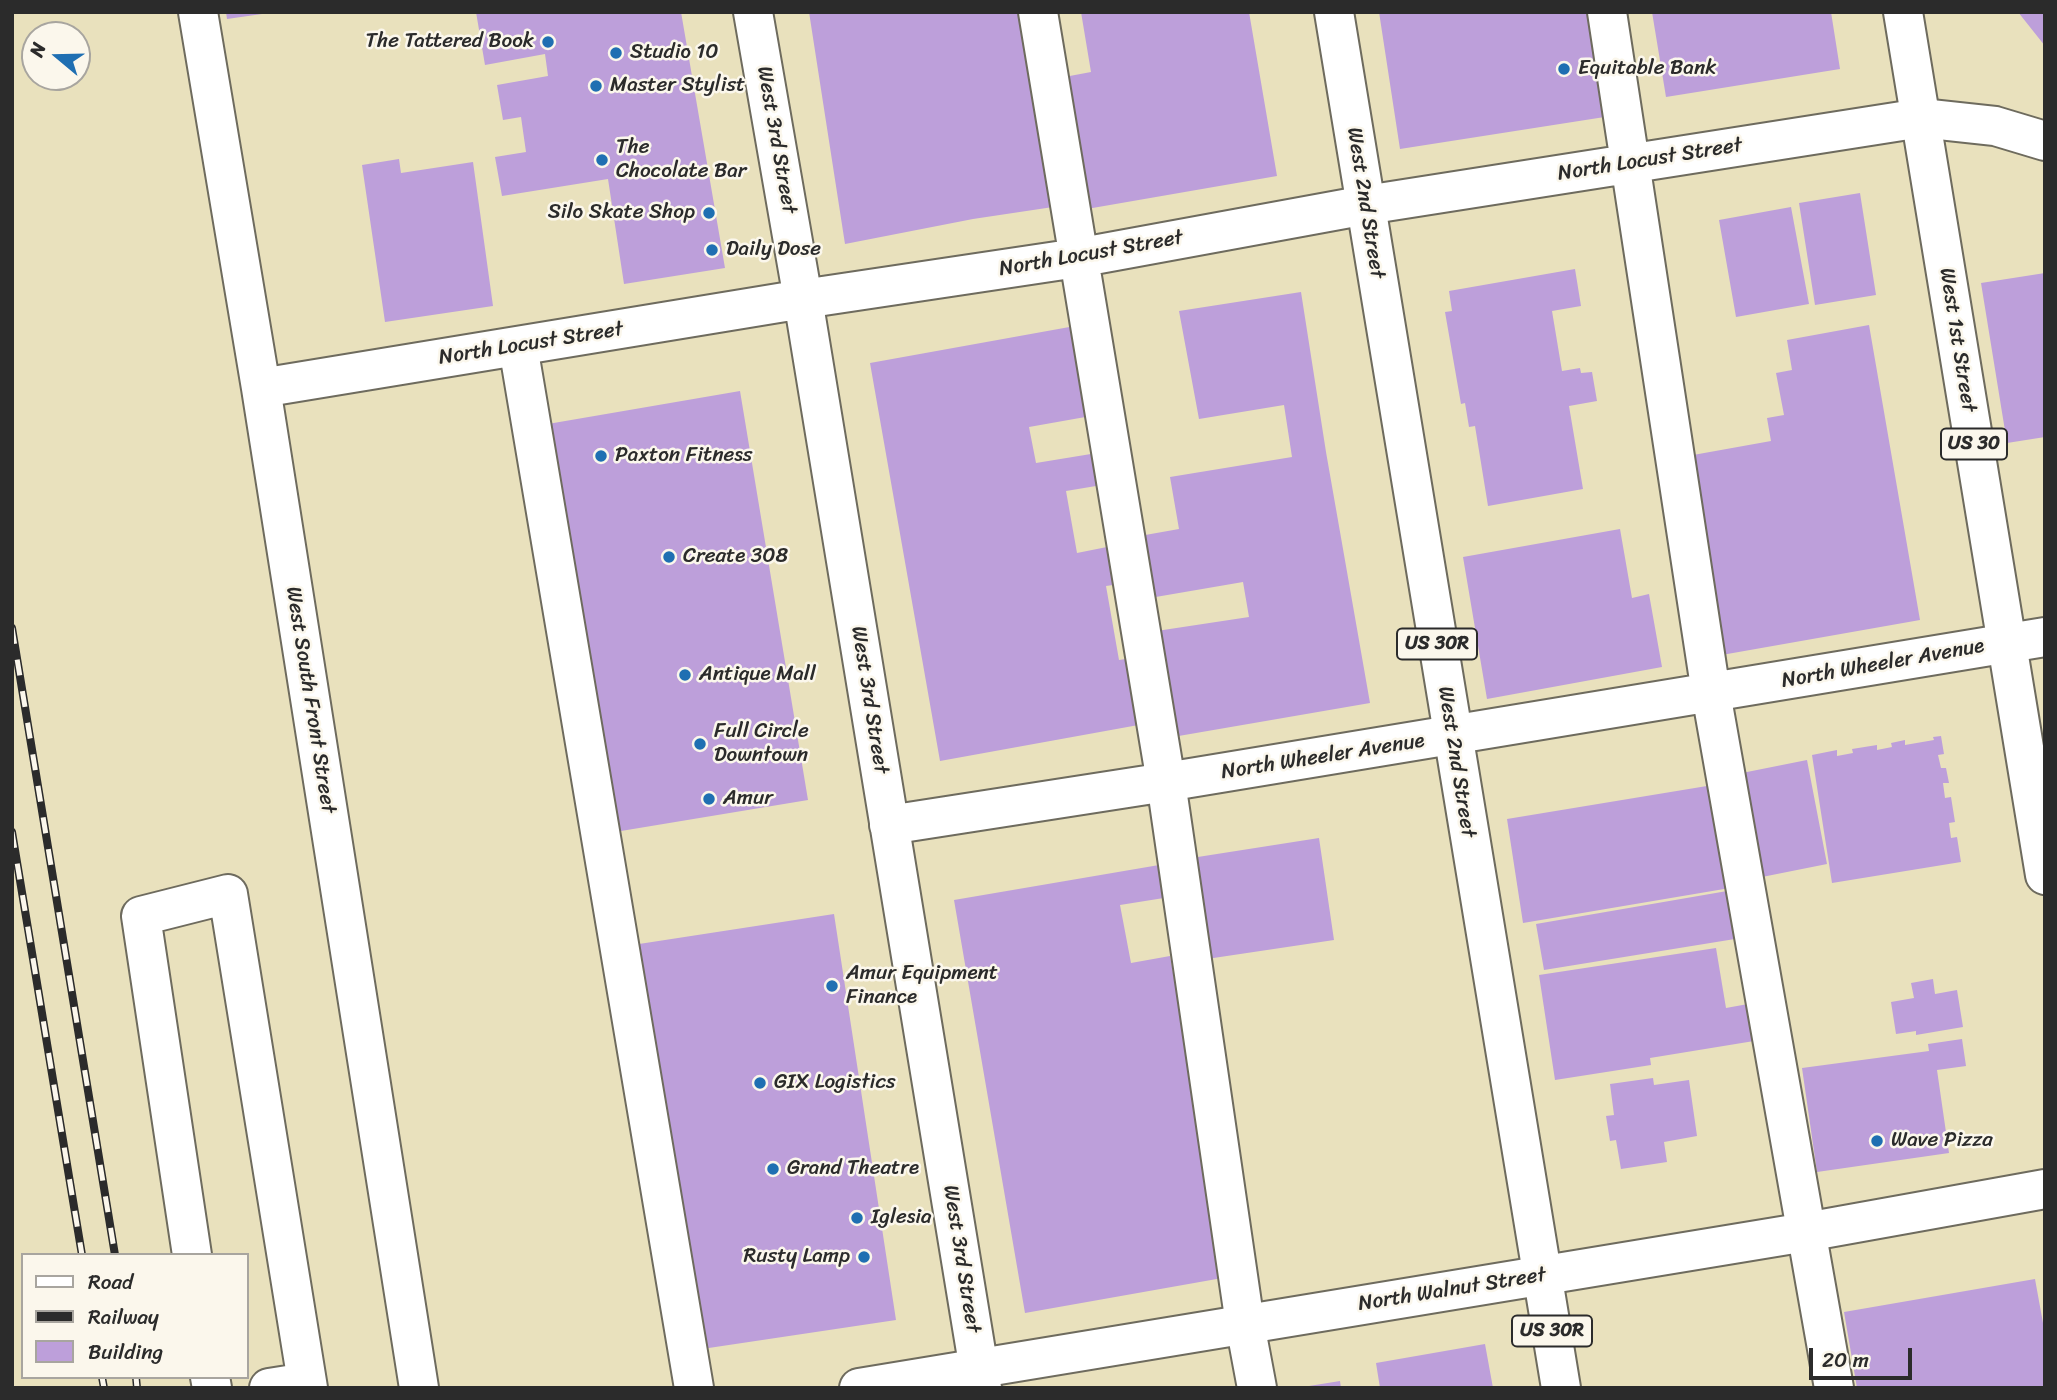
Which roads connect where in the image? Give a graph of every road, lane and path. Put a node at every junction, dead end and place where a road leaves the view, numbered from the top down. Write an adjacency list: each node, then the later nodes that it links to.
1 (198, 12): 14 (main road, West South Front Street)
2 (753, 12): 12 (main road, West 3rd Street)
3 (1038, 12): 11 (main road)
4 (1334, 12): 10 (main road, West 2nd Street / US 30R)
5 (1607, 12): 9 (main road)
6 (1903, 12): 7 (main road, West 1st Street / US 30)
7 (1921, 118): 8 (main road, North Locust Street); 9 (main road, North Locust Street); 16 (main road, West 1st Street / US 30)
8 (2045, 141)
9 (1630, 164): 10 (main road, North Locust Street); 17 (main road)
10 (1366, 205): 11 (main road, North Locust Street); 18 (main road, West 2nd Street / US 30R)
11 (1077, 258): 12 (main road, North Locust Street); 19 (main road)
12 (803, 299): 13 (main road, North Locust Street); 20 (main road, West 3rd Street)
13 (518, 346): 14 (main road, North Locust Street); 31 (main road)
14 (261, 388): 30 (main road, West South Front Street)
15 (2045, 637): 16 (main road, North Wheeler Avenue)
16 (2006, 643): 17 (main road, North Wheeler Avenue); 21 (main road, West 1st Street / US 30)
17 (1711, 693): 18 (main road, North Wheeler Avenue); 23 (main road)
18 (1452, 736): 19 (main road, North Wheeler Avenue); 25 (main road, West 2nd Street / US 30R)
19 (1166, 782): 20 (main road, North Wheeler Avenue); 26 (main road)
20 (889, 825): 27 (main road, West 3rd Street)
21 (2045, 875)
22 (2045, 1189): 23 (main road, North Walnut Street)
23 (1806, 1231): 25 (main road, North Walnut Street); 35 (main road)
24 (192, 1253): 28 (main road)
25 (1543, 1275): 26 (main road, North Walnut Street); 34 (main road, West 2nd Street / US 30R)
26 (1245, 1324): 27 (main road, North Walnut Street); 33 (main road)
27 (980, 1378): 32 (main road, North Walnut Street)
28 (308, 1385): 29 (main road)
29 (269, 1388)
30 (419, 1388)
31 (694, 1388)
32 (859, 1388)
33 (1256, 1388)
34 (1561, 1388)
35 (1834, 1388)

